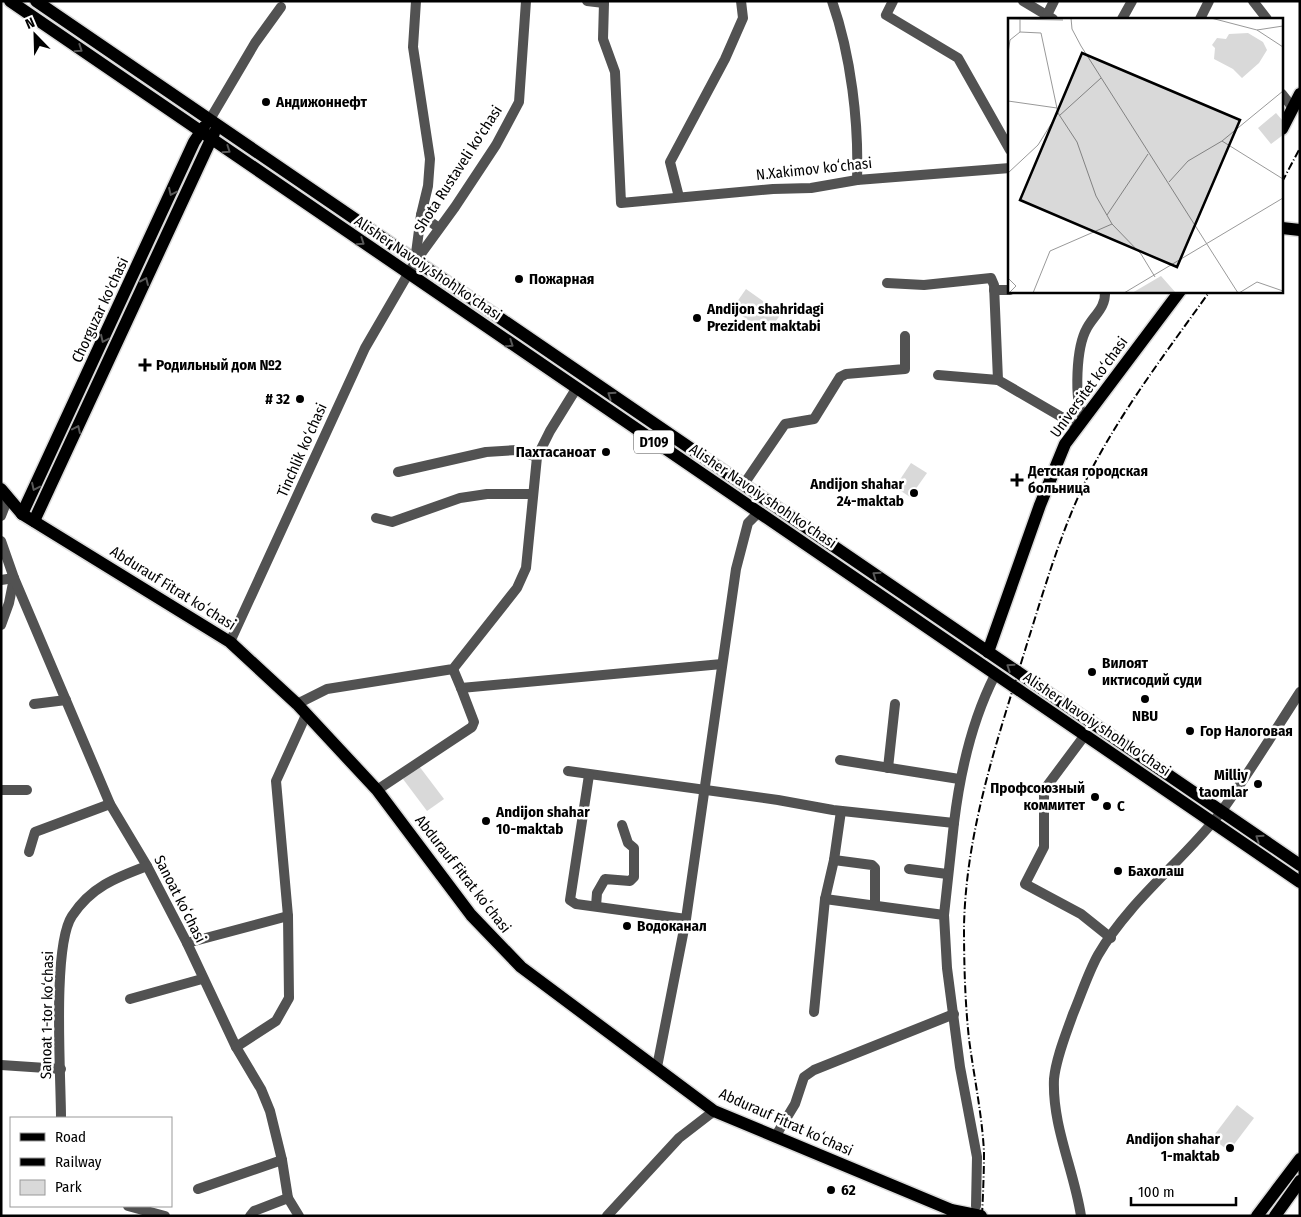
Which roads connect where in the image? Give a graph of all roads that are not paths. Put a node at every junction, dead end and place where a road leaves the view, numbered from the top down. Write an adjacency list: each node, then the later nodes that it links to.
1 (10, 1): 25 (main road, Alisher Navoiy shoh ko'chasi / D109, one-way to 25)
2 (36, 1): 23 (main road, Alisher Navoiy shoh ko'chasi / D109)
3 (416, 1): 30 (street)
4 (526, 1): 31 (street, Shota Rustaveli ko'chasi)
5 (587, 1): 14 (street)
6 (742, 1): 29 (street)
7 (832, 1): 28 (street)
8 (893, 1): 26 (street)
9 (1023, 1): 16 (street)
10 (1054, 1): 16 (street)
11 (1132, 1): 17 (street)
12 (1209, 1): 18 (street)
13 (1253, 1): 19 (street)
14 (604, 2): 29 (street, N.Xakimov koʻchasi)
15 (281, 7): 23 (street)
16 (1050, 17)
17 (1123, 18)
18 (1200, 18)
19 (1265, 18)
20 (1300, 94): 22 (main road)
21 (1284, 97): 22 (street)
22 (1293, 108): 24 (main road)
23 (213, 124): 25 (main road, Chorguzar ko'chasi); 34 (main road, Alisher Navoiy shoh ko'chasi / D109)
24 (1284, 125)
25 (205, 135): 35 (main road, Alisher Navoiy shoh ko'chasi / D109, one-way to 35); 59 (main road, Chorguzar ko'chasi, one-way to 59); 62 (main road, Chorguzar ko'chasi, one-way to 25)
26 (1008, 146)
27 (1008, 168): 28 (street, N.Xakimov koʻchasi)
28 (857, 180): 29 (street, N.Xakimov koʻchasi)
29 (679, 197)
30 (421, 215): 31 (street); 34 (street)
31 (439, 228): 34 (street, Shota Rustaveli ko'chasi)
32 (1284, 228): 33 (main road)
33 (1300, 230)
34 (415, 262): 35 (street, Shota Rustaveli ko'chasi); 41 (main road, Alisher Navoiy shoh ko'chasi / D109)
35 (407, 274): 42 (main road, Alisher Navoiy shoh ko'chasi / D109); 69 (street, Tinchlik kо‘chasi)
36 (888, 283): 37 (street)
37 (994, 290): 38 (street); 47 (street)
38 (1008, 290)
39 (1105, 292): 51 (street)
40 (1179, 292): 51 (main road, Universitet kо‘chasi)
41 (484, 308): 42 (main road); 43 (main road, Alisher Navoiy shoh ko'chasi / D109)
42 (476, 320): 44 (main road, Alisher Navoiy shoh ko'chasi / D109)
43 (503, 320): 44 (main road); 49 (main road, Alisher Navoiy shoh ko'chasi / D109, one-way to 43)
44 (494, 333): 48 (main road, Alisher Navoiy shoh ko'chasi / D109, one-way to 48)
45 (905, 336): 54 (street)
46 (938, 375): 47 (street)
47 (998, 380): 51 (street)
48 (576, 388): 50 (main road, Alisher Navoiy shoh ko'chasi / D109); 52 (street)
49 (629, 407): 50 (main road); 54 (main road, Alisher Navoiy shoh ko'chasi / D109)
50 (621, 419): 58 (main road, Alisher Navoiy shoh ko'chasi / D109)
51 (1080, 422): 70 (main road, Universitet kо‘chasi)
52 (537, 457): 53 (street); 56 (street)
53 (398, 472)
54 (744, 484): 57 (main road, Alisher Navoiy shoh ko'chasi / D109)
55 (4, 493): 59 (main road, Abdurauf Fitrat koʻchasi); 60 (street)
56 (533, 494): 61 (street); 72 (street)
57 (766, 499): 58 (main road); 64 (main road, Alisher Navoiy shoh ko'chasi / D109)
58 (758, 513): 65 (main road, Alisher Navoiy shoh ko'chasi / D109); 71 (street)
59 (22, 514): 62 (main road, Abdurauf Fitrat koʻchasi)
60 (1, 516)
61 (376, 518)
62 (34, 521): 69 (main road, Abdurauf Fitrat koʻchasi)
63 (1, 542): 66 (street, Sanoat koʻchasi)
64 (847, 555): 65 (main road); 70 (main road, Alisher Navoiy shoh ko'chasi / D109, one-way to 64)
65 (838, 567): 73 (main road, Alisher Navoiy shoh ko'chasi / D109)
66 (14, 578): 67 (street); 68 (street); 76 (street, Sanoat koʻchasi)
67 (1, 580)
68 (1, 625)
69 (230, 642): 78 (main road, Abdurauf Fitrat koʻchasi)
70 (988, 652): 93 (main road, Alisher Navoiy shoh ko'chasi / D109, one-way to 70)
71 (722, 664): 74 (street); 90 (street)
72 (454, 669): 74 (street); 78 (street)
73 (995, 675): 81 (main road, Alisher Navoiy shoh ko'chasi / D109); 86 (street)
74 (461, 688): 89 (street)
75 (1300, 692): 93 (street)
76 (66, 700): 77 (street); 91 (street, Sanoat koʻchasi)
77 (34, 704)
78 (297, 704): 80 (main road, Abdurauf Fitrat koʻchasi)
79 (895, 704): 83 (street)
80 (306, 716): 89 (main road, Abdurauf Fitrat koʻchasi); 108 (street)
81 (1085, 736): 94 (main road, Alisher Navoiy shoh ko'chasi / D109); 110 (street)
82 (840, 760): 83 (street)
83 (888, 768): 86 (street)
84 (568, 771): 85 (street)
85 (589, 775): 90 (street); 105 (street)
86 (959, 779): 95 (street)
87 (1, 790): 88 (street)
88 (26, 790)
89 (377, 790): 118 (main road, Abdurauf Fitrat koʻchasi)
90 (706, 792): 92 (street); 109 (street)
91 (110, 804): 97 (street); 100 (street, Sanoat koʻchasi)
92 (841, 811): 95 (street); 98 (street)
93 (1221, 812): 94 (street); 99 (main road, Alisher Navoiy shoh ko'chasi / D109, one-way to 93)
94 (1212, 822): 103 (main road, Alisher Navoiy shoh ko'chasi / D109); 110 (street)
95 (954, 824): 102 (street)
96 (622, 825): 105 (street)
97 (29, 852)
98 (834, 860): 104 (street); 106 (street)
99 (1300, 865)
100 (147, 866): 111 (street, Sanoat koʻchasi); 119 (street, Sanoat 1-tor ko‘chasi)
101 (909, 869): 102 (street)
102 (947, 874): 107 (street)
103 (1300, 882)
104 (825, 899): 106 (street); 114 (street)
105 (596, 906): 109 (street)
106 (875, 906): 107 (street)
107 (944, 915): 115 (street)
108 (288, 916): 111 (street); 116 (street)
109 (686, 918): 118 (street)
110 (1111, 938): 135 (street)
111 (187, 943): 112 (street, Sanoat koʻchasi)
112 (202, 979): 113 (street); 116 (street, Sanoat koʻchasi)
113 (130, 999)
114 (814, 1012)
115 (954, 1014): 122 (street); 129 (street)
116 (236, 1047): 124 (street, Sanoat koʻchasi)
117 (1, 1065): 119 (street)
118 (657, 1067): 120 (main road, Abdurauf Fitrat koʻchasi)
119 (61, 1069): 121 (street, Sanoat 1-tor ko‘chasi)
120 (714, 1110): 122 (main road, Abdurauf Fitrat koʻchasi); 134 (street)
121 (61, 1117)
122 (775, 1137): 130 (main road, Abdurauf Fitrat koʻchasi)
123 (1300, 1159): 136 (main road)
124 (282, 1160): 126 (street); 127 (street, Sanoat koʻchasi)
125 (1300, 1181): 137 (main road)
126 (198, 1189)
127 (288, 1198): 132 (street); 133 (street)
128 (132, 1207): 131 (street)
129 (979, 1211): 130 (main road, Abdurauf Fitrat koʻchasi)
130 (954, 1212)
131 (165, 1216)
132 (250, 1216)
133 (299, 1216)
134 (607, 1216)
135 (1081, 1216)
136 (1258, 1216)
137 (1275, 1216)

